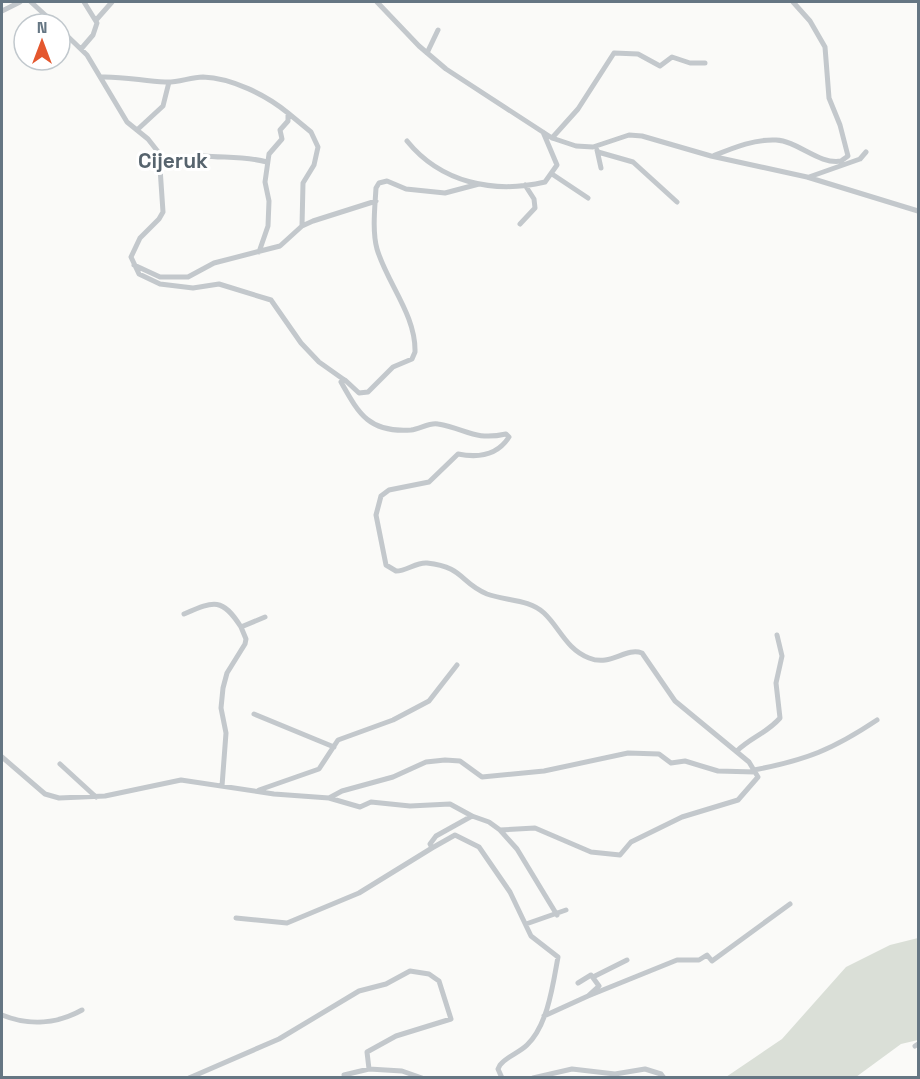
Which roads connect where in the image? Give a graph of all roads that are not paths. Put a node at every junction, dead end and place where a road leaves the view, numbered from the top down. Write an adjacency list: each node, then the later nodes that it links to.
1 (20, 2): 6 (street)
2 (84, 2): 7 (street)
3 (112, 2): 7 (street)
4 (377, 2): 11 (street)
5 (793, 2): 22 (street)
6 (2, 11)
7 (97, 19): 10 (street)
8 (438, 30): 11 (street)
9 (72, 40): 10 (street)
10 (81, 49): 13 (street)
11 (427, 53): 17 (street)
12 (705, 63): 18 (street)
13 (100, 77): 14 (street); 16 (street)
14 (169, 82): 15 (street); 16 (street)
15 (288, 113): 23 (street); 35 (street)
16 (137, 130): 37 (street)
17 (542, 131): 18 (street); 26 (street)
18 (552, 138): 20 (street)
19 (407, 141): 28 (street)
20 (596, 150): 22 (street); 25 (street); 32 (street)
21 (866, 152): 27 (street)
22 (711, 156): 27 (street)
23 (267, 162): 24 (street); 36 (street)
24 (196, 164)
25 (601, 168)
26 (552, 174): 29 (street); 30 (street)
27 (807, 177): 33 (street)
28 (479, 184): 29 (street); 31 (street)
29 (525, 186): 34 (street)
30 (588, 198)
31 (376, 201): 35 (street); 38 (street)
32 (677, 202)
33 (918, 211)
34 (520, 224)
35 (302, 226): 36 (street)
36 (260, 252): 37 (street)
37 (133, 265): 38 (street)
38 (343, 379): 47 (street)
39 (184, 614): 41 (street)
40 (265, 617): 41 (street)
41 (241, 627): 51 (street)
42 (777, 635): 47 (street)
43 (457, 665): 46 (street)
44 (254, 714): 46 (street)
45 (877, 720): 50 (street)
46 (334, 747): 52 (street)
47 (736, 751): 50 (street)
48 (2, 758): 53 (street)
49 (60, 764): 53 (street)
50 (754, 771): 54 (street); 56 (street)
51 (222, 786): 52 (street); 53 (street)
52 (257, 791): 54 (street)
53 (96, 797)
54 (329, 798): 55 (street)
55 (472, 816): 56 (street); 57 (street)
56 (500, 831): 60 (street)
57 (432, 848): 61 (street); 62 (street)
58 (790, 904): 66 (street)
59 (566, 910): 60 (street)
60 (558, 915): 62 (street)
61 (236, 918)
62 (526, 924): 69 (street)
63 (627, 960): 64 (street)
64 (593, 977): 65 (street); 66 (street)
65 (578, 982)
66 (588, 996): 69 (street)
67 (82, 1010): 68 (street)
68 (2, 1015)
69 (544, 1016): 77 (street)
70 (369, 1069): 71 (street); 72 (street); 74 (street)
71 (393, 1070): 75 (street); 76 (street)
72 (344, 1075)
73 (661, 1076): 78 (street)
74 (189, 1077)
75 (393, 1077)
76 (422, 1077)
77 (502, 1077)
78 (533, 1077)

